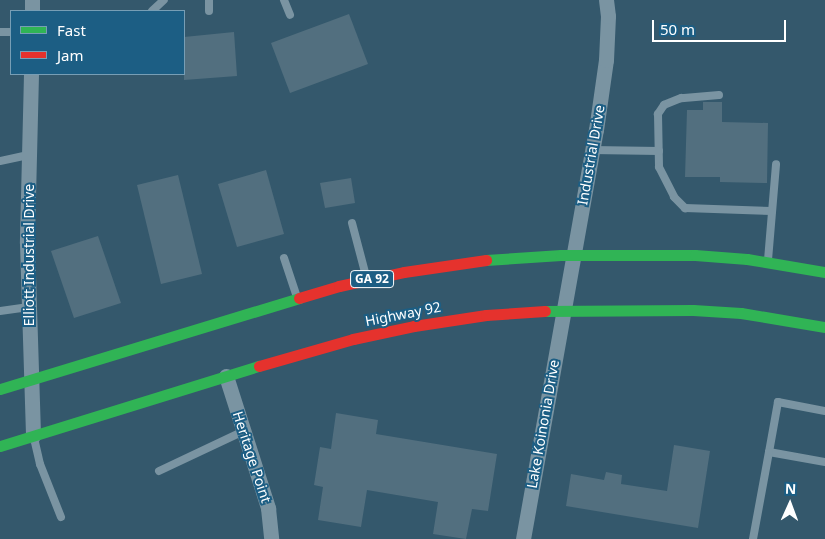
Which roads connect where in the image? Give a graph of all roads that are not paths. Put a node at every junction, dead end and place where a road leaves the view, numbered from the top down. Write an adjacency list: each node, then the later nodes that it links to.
1 (164, 0): 5 (lane)
2 (209, 0): 6 (lane)
3 (284, 0): 7 (lane)
4 (606, 0): 10 (street, Industrial Drive)
5 (153, 10)
6 (209, 10)
7 (290, 15)
8 (31, 75): 12 (street, Elliott Industrial Drive)
9 (719, 95): 11 (lane)
10 (592, 150): 11 (lane); 17 (street, Industrial Drive)
11 (659, 151): 15 (lane)
12 (29, 155): 13 (lane); 23 (street, Elliott Industrial Drive)
13 (0, 161)
14 (776, 164): 15 (lane)
15 (772, 211): 19 (lane)
16 (352, 223): 21 (lane)
17 (573, 255): 19 (main road, GA 92); 21 (main road, GA 92); 24 (street, Industrial Drive)
18 (284, 258): 22 (lane)
19 (768, 262): 20 (main road, GA 92)
20 (825, 272)
21 (367, 280): 22 (main road, GA 92)
22 (297, 298): 28 (main road, GA 92)
23 (28, 307): 25 (lane); 28 (street, Elliott Industrial Drive)
24 (564, 310): 26 (main road, Highway 92); 27 (main road, Highway 92); 39 (street, Lake Koinonia Drive)
25 (0, 311)
26 (825, 327)
27 (226, 376): 31 (street, Heritage Point); 32 (main road, Highway 92)
28 (30, 380): 29 (main road, GA 92); 32 (street, Elliott Industrial Drive)
29 (0, 389)
30 (825, 411): 34 (lane)
31 (244, 431): 36 (lane); 38 (street, Heritage Point)
32 (33, 436): 33 (main road, Highway 92); 37 (lane)
33 (0, 446)
34 (769, 452): 35 (lane); 40 (lane)
35 (825, 462)
36 (159, 471)
37 (61, 517)
38 (270, 539)
39 (523, 539)
40 (753, 539)

